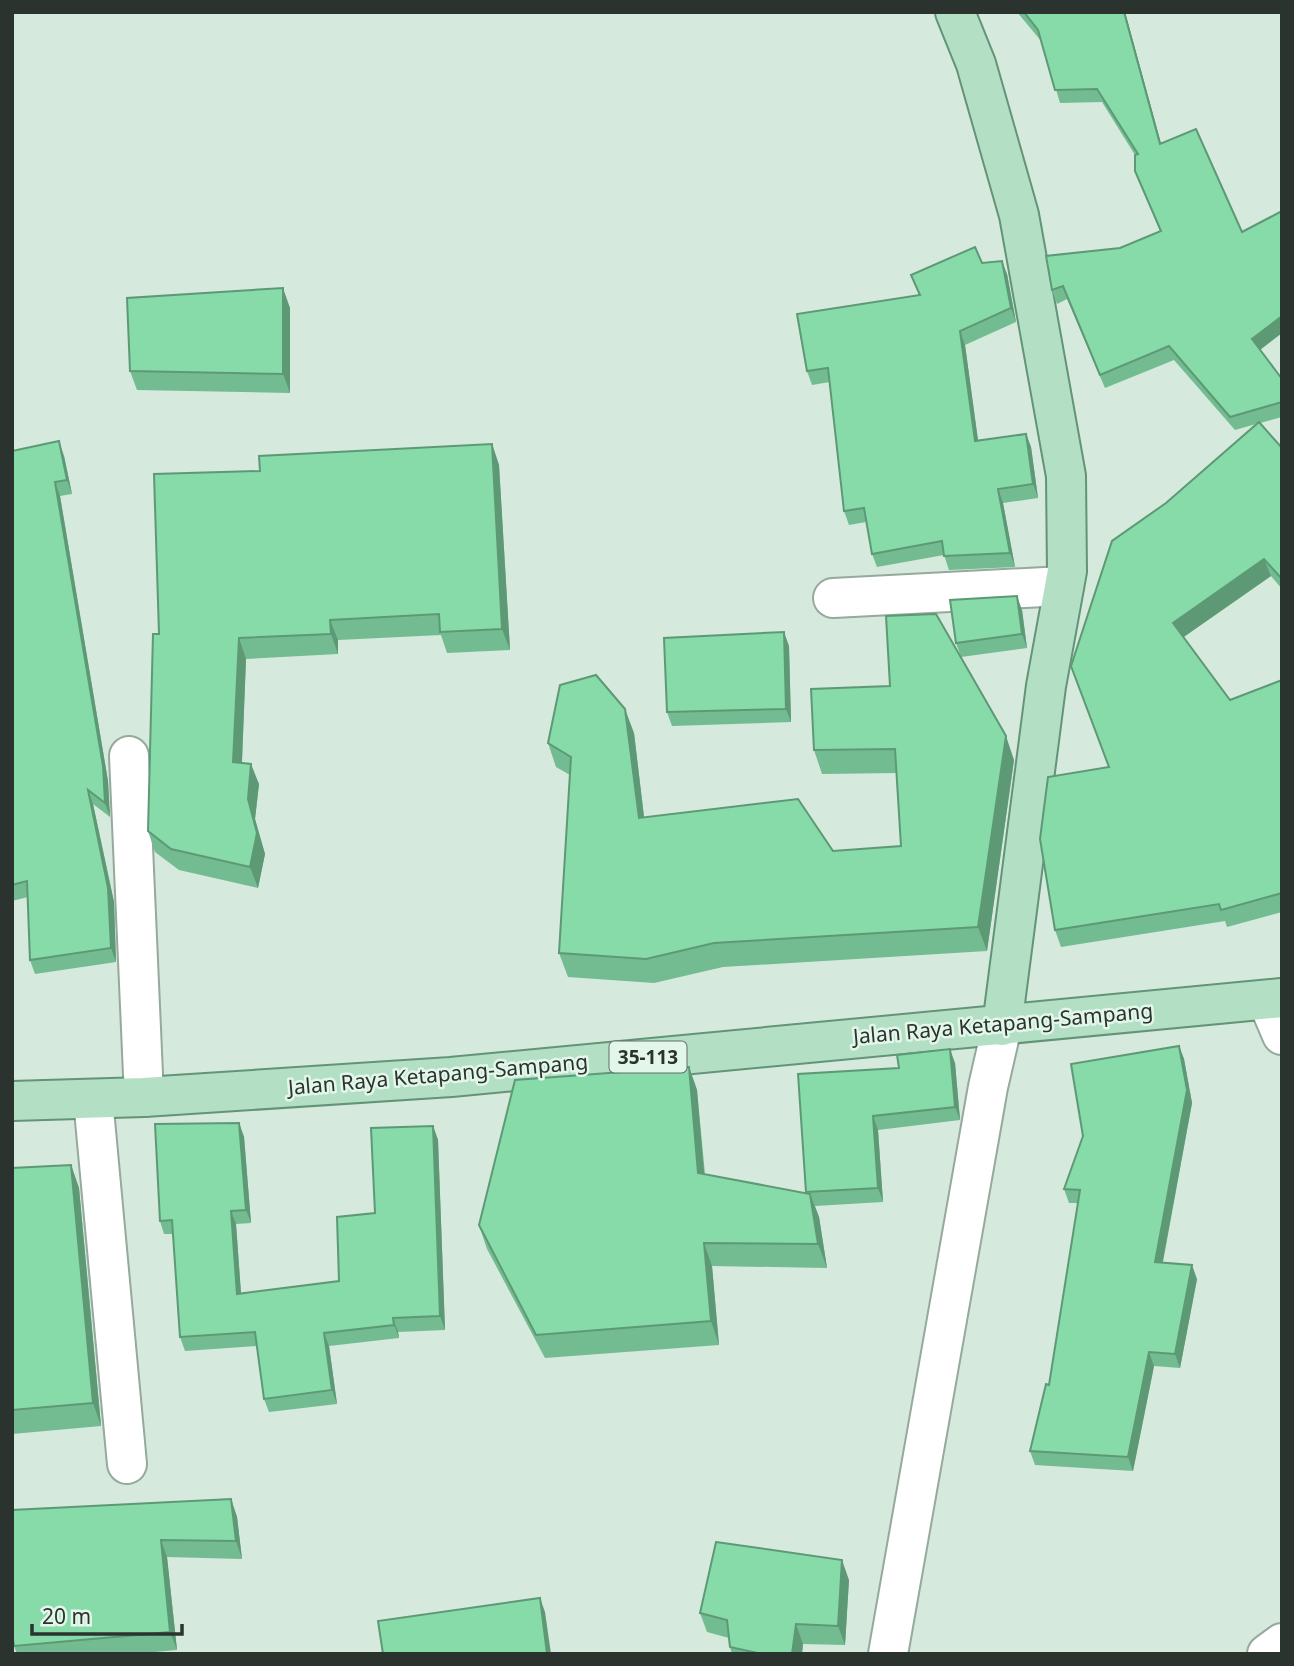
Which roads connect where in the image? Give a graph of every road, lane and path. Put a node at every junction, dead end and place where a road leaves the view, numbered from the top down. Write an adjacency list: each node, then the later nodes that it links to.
1 (956, 12): 2 (main road)
2 (1064, 586): 3 (street); 6 (main road)
3 (833, 598)
4 (129, 756): 8 (street)
5 (1274, 999): 6 (main road, Jalan Raya Ketapang-Sampang / 35-113); 7 (street)
6 (1002, 1026): 8 (main road, Jalan Raya Ketapang-Sampang / 35-113); 13 (street)
7 (1282, 1035)
8 (144, 1097): 9 (main road, Jalan Raya Ketapang-Sampang / 35-113)
9 (93, 1099): 10 (main road, Jalan Raya Ketapang-Sampang / 35-113); 11 (street)
10 (12, 1101)
11 (127, 1464)
12 (1282, 1643): 14 (street)
13 (888, 1654)
14 (1267, 1654)

